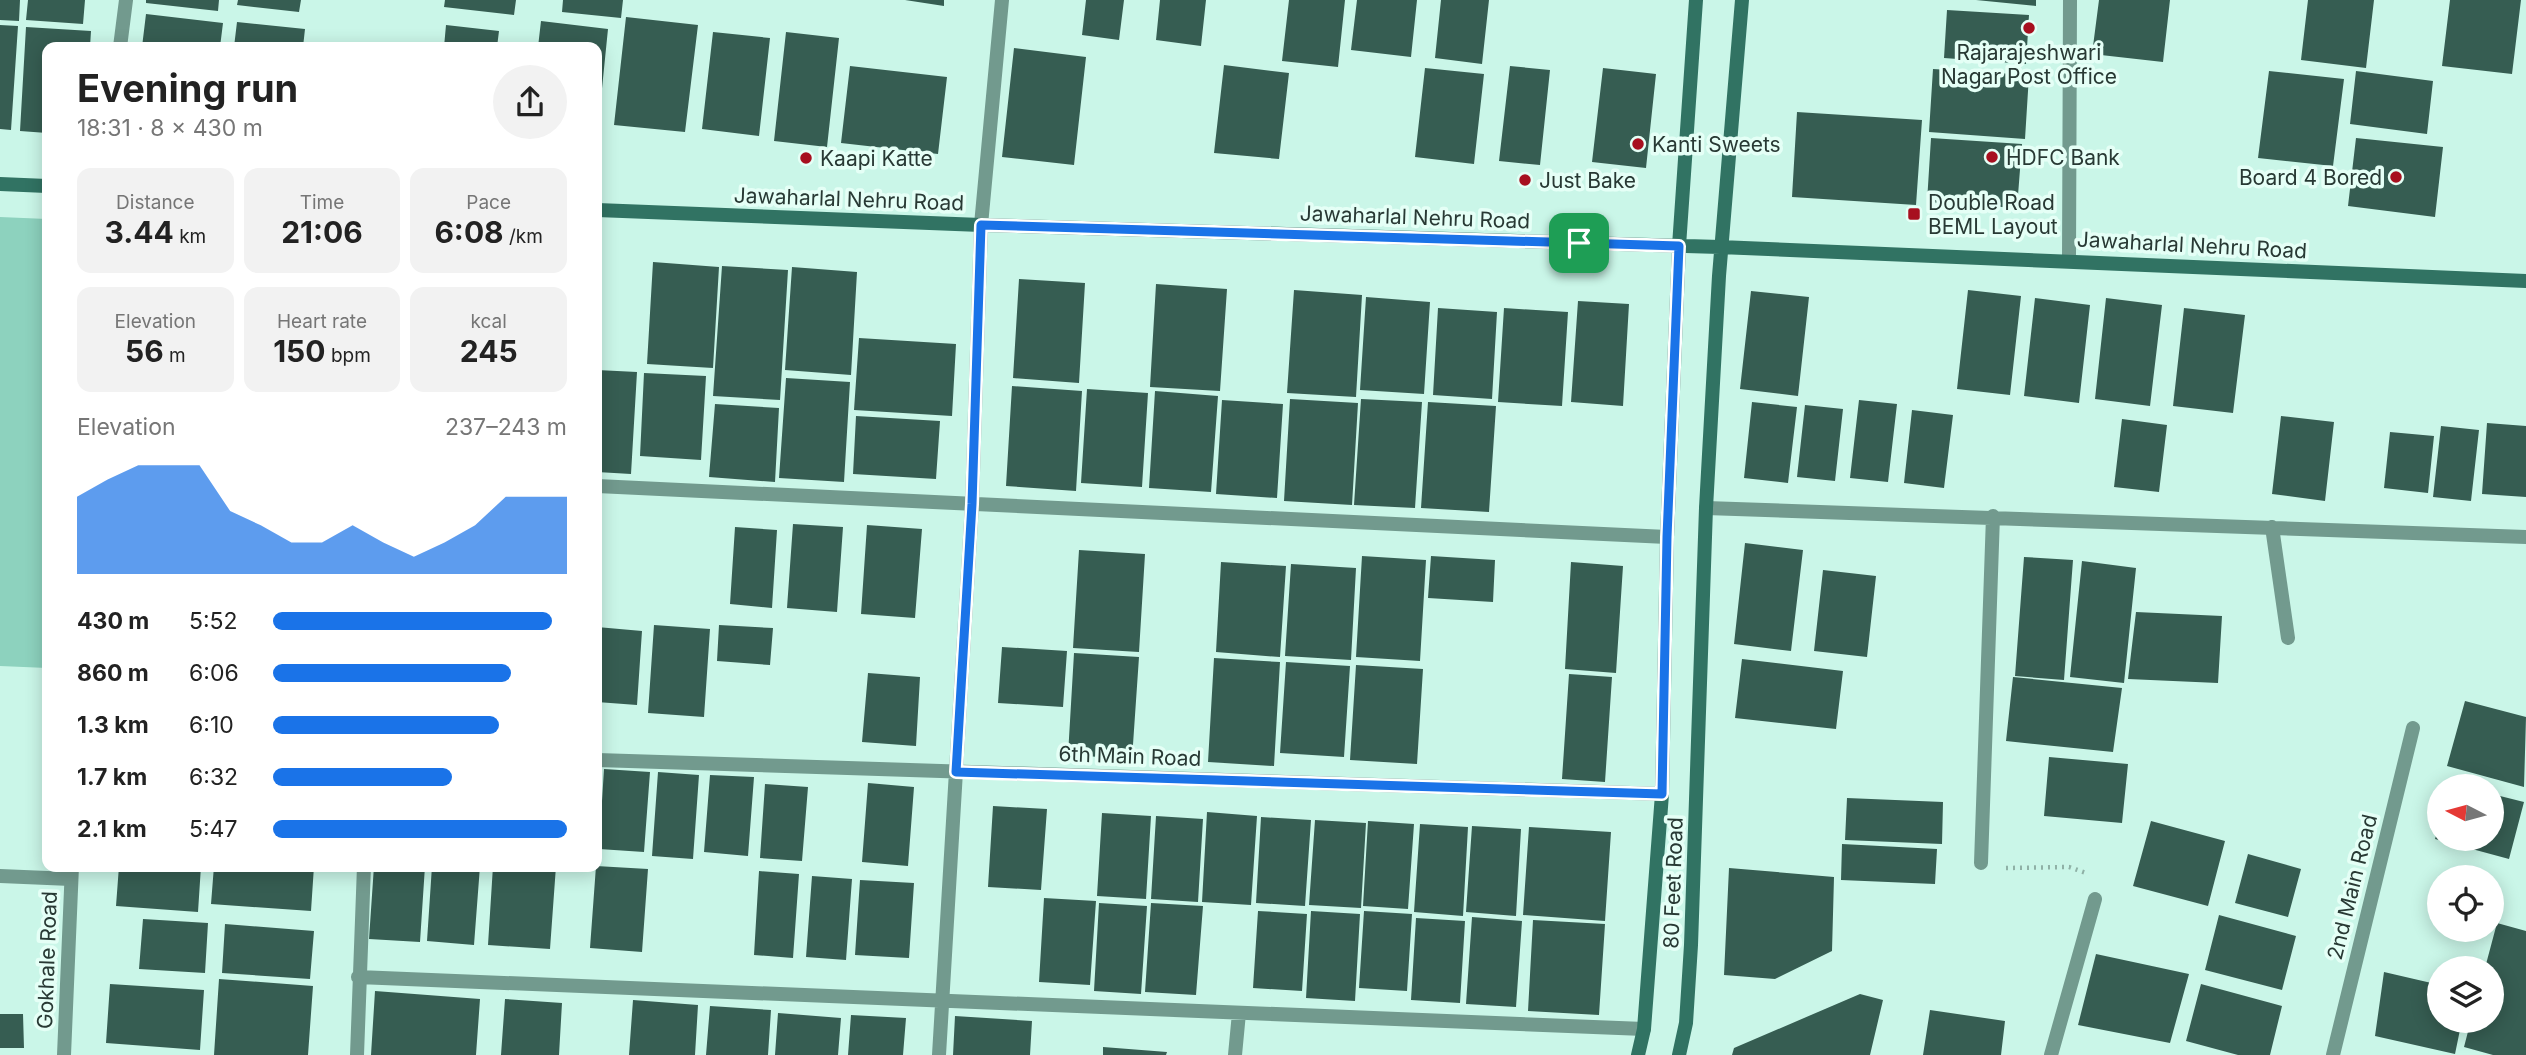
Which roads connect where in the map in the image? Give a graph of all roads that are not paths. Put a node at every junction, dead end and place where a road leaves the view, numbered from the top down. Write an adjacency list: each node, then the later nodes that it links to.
1 (126, 0): 6 (street)
2 (1002, 0): 10 (street)
3 (1696, 0): 11 (main road, 80 Feet Road)
4 (1742, 0): 12 (main road, 80 Feet Road)
5 (2070, 0): 13 (street)
6 (121, 42)
7 (0, 184): 8 (main road)
8 (42, 186)
9 (602, 210): 10 (main road, Jawaharlal Nehru Road)
10 (981, 225): 11 (main road, Jawaharlal Nehru Road); 16 (street)
11 (1679, 246): 12 (main road, Jawaharlal Nehru Road); 20 (main road, 80 Feet Road)
12 (1720, 247): 13 (main road, Jawaharlal Nehru Road); 17 (main road, 80 Feet Road)
13 (2069, 260): 14 (main road, Jawaharlal Nehru Road)
14 (2526, 281)
15 (602, 486): 16 (street)
16 (972, 504): 20 (street); 25 (street)
17 (1706, 508): 18 (street); 41 (main road, 80 Feet Road)
18 (1993, 516): 19 (street); 27 (street)
19 (2272, 527): 21 (street); 22 (street)
20 (1667, 537): 26 (main road, 80 Feet Road)
21 (2526, 537)
22 (2288, 638)
23 (2413, 728): 43 (street, 2nd Main Road)
24 (602, 760): 25 (street, 6th Main Road)
25 (956, 772): 26 (street, 6th Main Road); 33 (street)
26 (1662, 794): 35 (main road, 80 Feet Road)
27 (1981, 863)
28 (71, 872): 30 (street); 36 (street, Gokhale Road)
29 (365, 872): 32 (street)
30 (0, 876)
31 (2095, 899): 42 (street)
32 (358, 977): 33 (street); 37 (street)
33 (941, 1000): 34 (street); 38 (street)
34 (1239, 1013): 35 (street); 39 (street)
35 (1644, 1029): 40 (main road, 80 Feet Road)
36 (64, 1055)
37 (357, 1055)
38 (939, 1055)
39 (1235, 1055)
40 (1637, 1055)
41 (1679, 1055)
42 (2051, 1055)
43 (2333, 1055)

